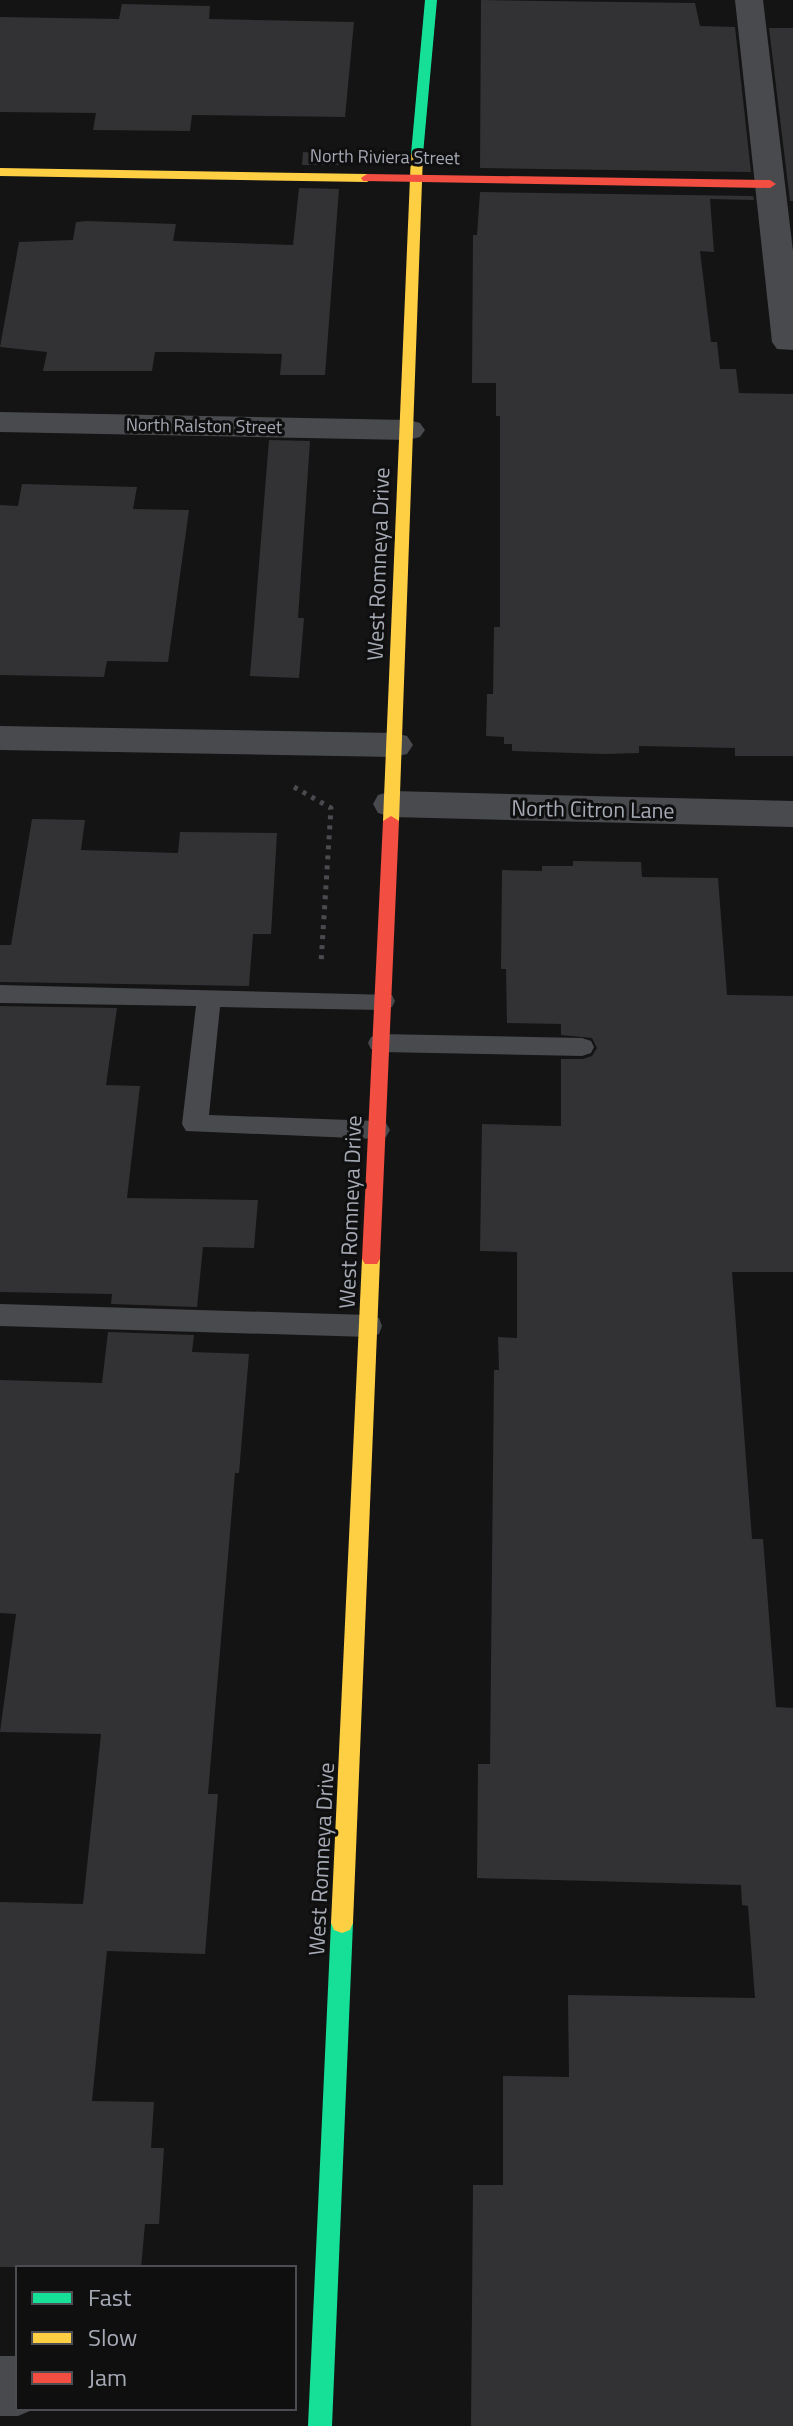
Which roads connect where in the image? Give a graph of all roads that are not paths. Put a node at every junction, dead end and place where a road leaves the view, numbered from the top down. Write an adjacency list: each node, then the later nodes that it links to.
1 (431, 0): 4 (street, West Romneya Drive)
2 (749, 0): 5 (street)
3 (0, 172): 4 (street, North Riviera Street)
4 (415, 177): 5 (street, North Riviera Street); 8 (street, West Romneya Drive)
5 (770, 184): 6 (street)
6 (788, 342)
7 (0, 422): 8 (street, North Ralston Street)
8 (408, 430): 10 (street, West Romneya Drive)
9 (0, 738): 10 (street)
10 (394, 745): 11 (street, West Romneya Drive)
11 (392, 804): 12 (street, North Citron Lane); 15 (street, West Romneya Drive)
12 (793, 814)
13 (0, 994): 14 (lane)
14 (209, 998): 15 (lane); 18 (lane)
15 (383, 1001): 16 (street, West Romneya Drive)
16 (380, 1043): 17 (lane); 18 (street, West Romneya Drive)
17 (582, 1047)
18 (377, 1130): 20 (street, West Romneya Drive)
19 (0, 1315): 20 (lane)
20 (369, 1326): 21 (street, West Romneya Drive)
21 (312, 2405)

